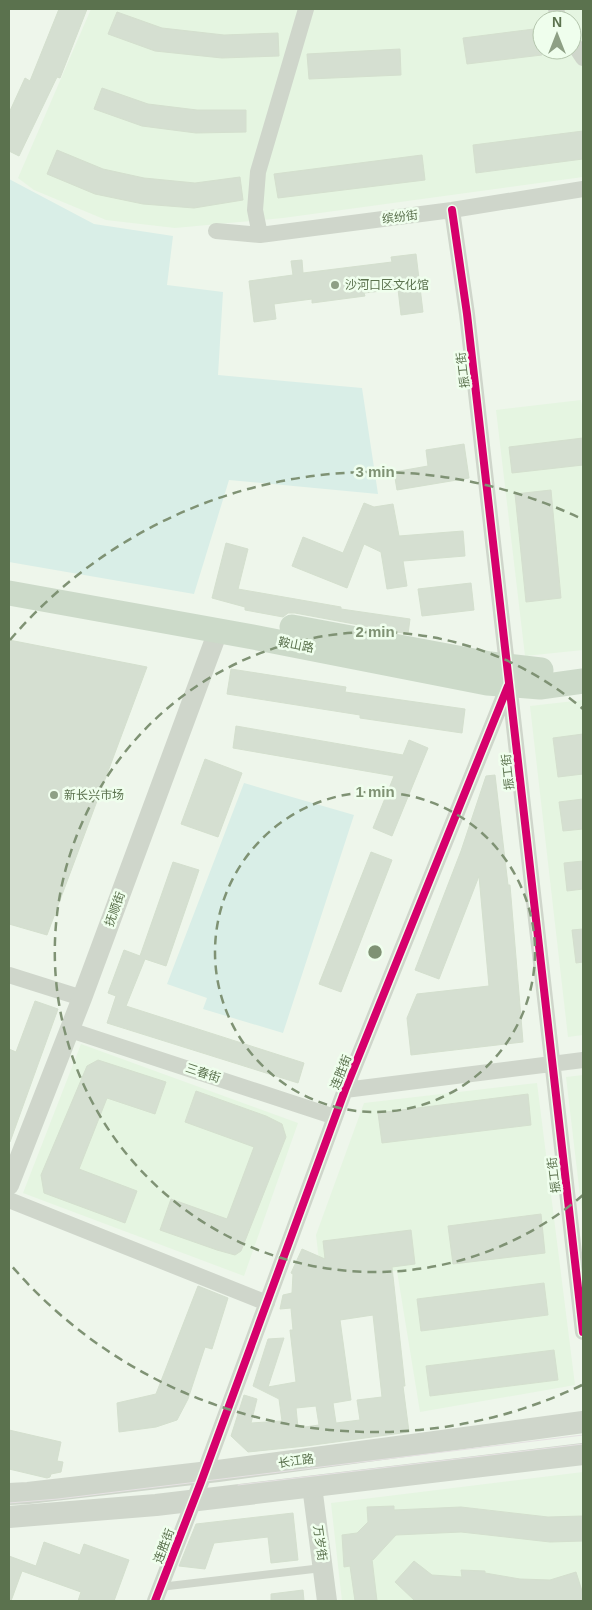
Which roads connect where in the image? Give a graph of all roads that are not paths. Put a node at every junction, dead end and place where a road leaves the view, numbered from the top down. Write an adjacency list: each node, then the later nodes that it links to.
1 (306, 9): 5 (street)
2 (583, 189): 3 (street, 缤纷街)
3 (452, 210): 5 (street, 缤纷街); 10 (street, 振工街)
4 (216, 231): 5 (street, 缤纷街)
5 (260, 235)
6 (9, 578): 10 (main road, 鞍山路)
7 (9, 593): 8 (main road, 鞍山路)
8 (218, 631): 10 (main road, 鞍山路); 13 (street, 抚顺街)
9 (583, 665): 10 (main road, 鞍山路)
10 (508, 675): 11 (main road, 鞍山路); 16 (street, 振工街); 17 (street, 连胜街)
11 (583, 682)
12 (9, 975): 13 (street)
13 (82, 998): 14 (street, 抚顺街)
14 (70, 1030): 18 (street, 三春街); 19 (street, 抚顺街)
15 (583, 1060): 16 (street)
16 (552, 1063): 17 (street); 22 (street, 振工街)
17 (346, 1090): 18 (street, 连胜街)
18 (335, 1117): 21 (street, 连胜街)
19 (9, 1185)
20 (9, 1200): 21 (street)
21 (267, 1303): 25 (street, 连胜街)
22 (583, 1332)
23 (583, 1422): 25 (main road, 长江路)
24 (583, 1454): 26 (main road)
25 (204, 1473): 27 (main road, 长江路); 28 (street, 连胜街)
26 (312, 1486): 28 (main road); 30 (street, 万岁街)
27 (9, 1494)
28 (194, 1500): 29 (main road); 31 (street, 连胜街)
29 (9, 1517)
30 (324, 1568): 31 (lane); 32 (street, 万岁街)
31 (157, 1594)
32 (327, 1601)

